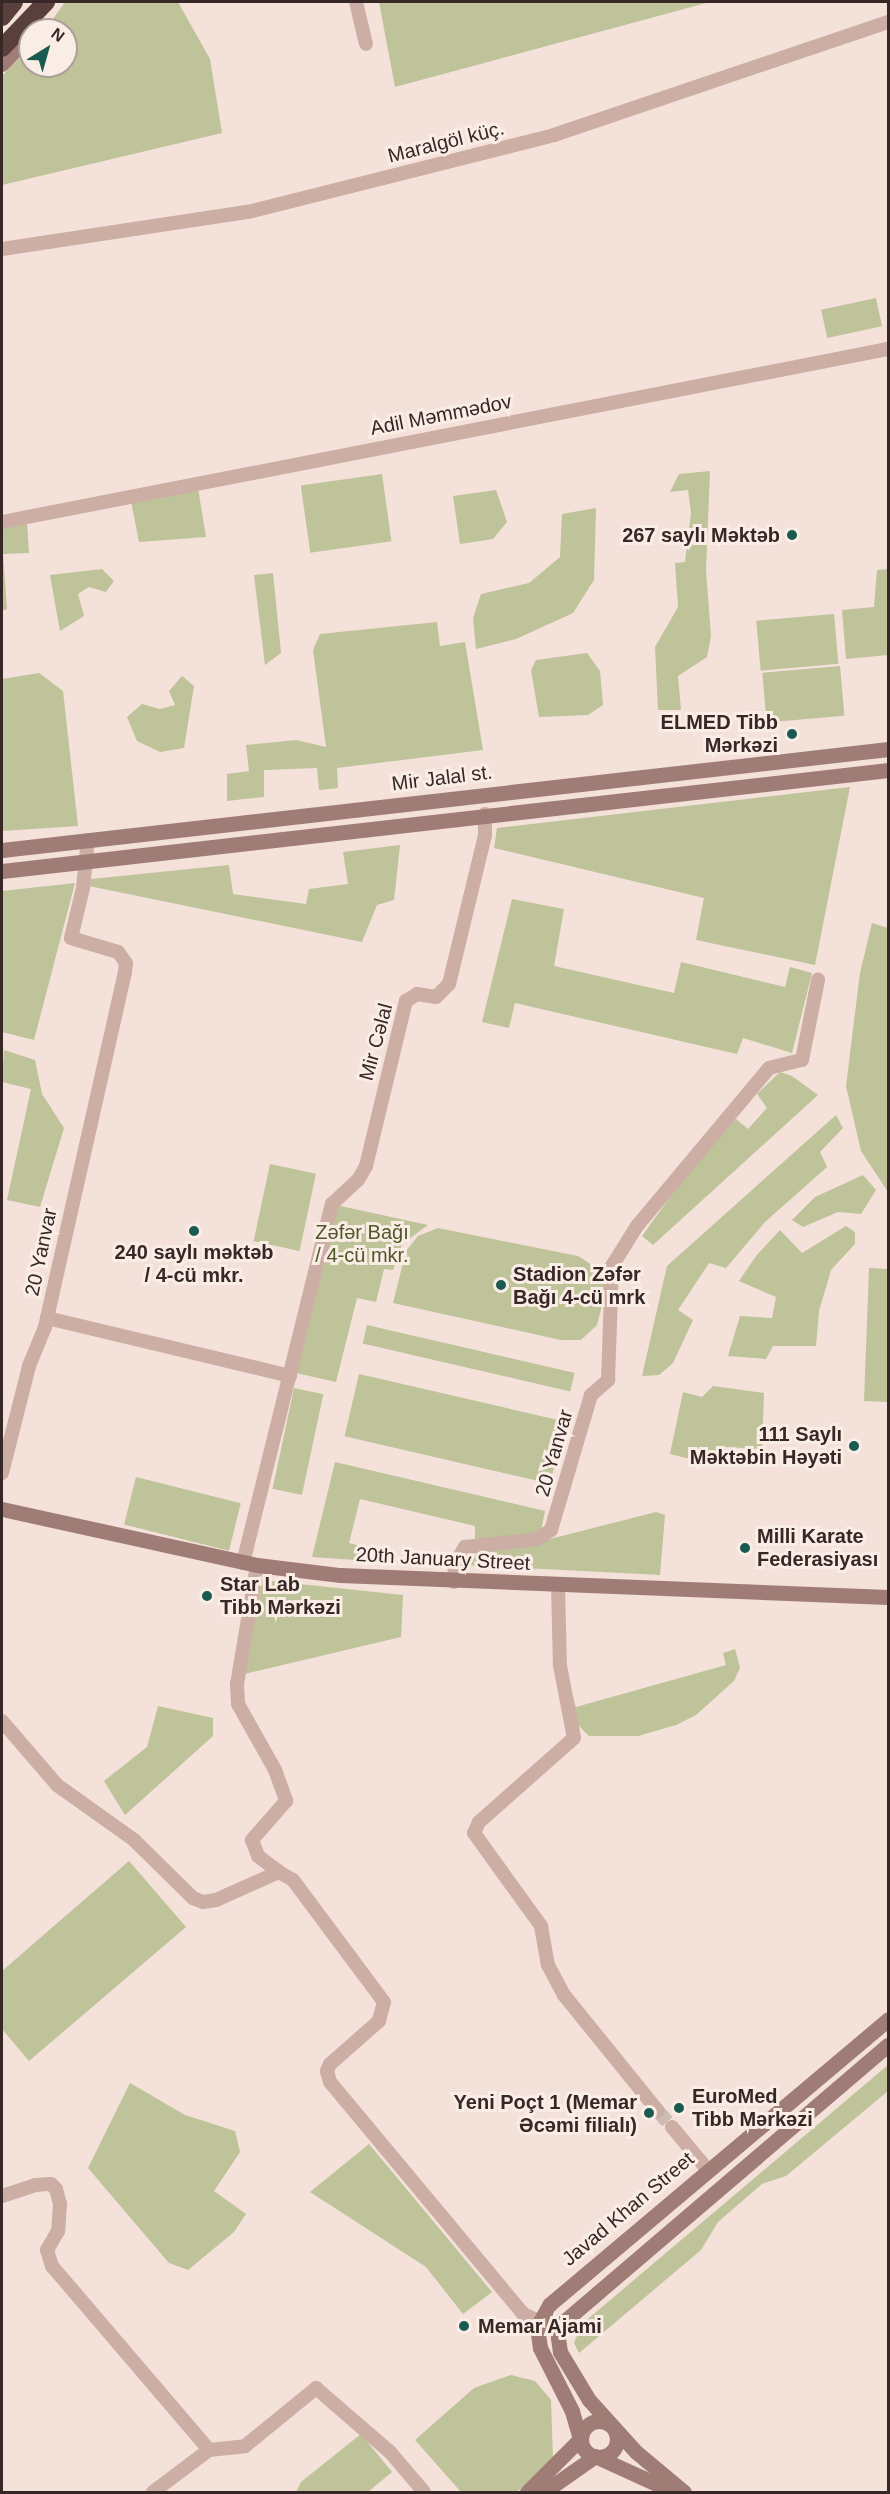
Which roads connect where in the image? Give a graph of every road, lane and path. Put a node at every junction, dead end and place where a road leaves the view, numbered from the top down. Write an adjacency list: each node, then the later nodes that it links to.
1 (14, 2): 5 (highway)
2 (46, 2): 10 (highway)
3 (54, 2): 6 (street)
4 (356, 2): 8 (street)
5 (2, 17)
6 (42, 18)
7 (888, 22): 12 (street, Maralgöl küç.)
8 (366, 44)
9 (18, 47): 11 (street)
10 (2, 48)
11 (2, 64)
12 (2, 249)
13 (888, 349): 14 (street, Adil Məmmədov)
14 (2, 522)
15 (888, 748): 18 (street, Mir Jalal st.)
16 (888, 770): 17 (street, Mir Jalal st.)
17 (485, 814): 20 (street, Mir Jalal st.); 24 (street, Mir Cəlal)
18 (88, 840): 19 (street, Mir Jalal st.); 20 (street)
19 (2, 850)
20 (86, 861): 21 (street, Mir Jalal st.); 23 (street, 20 Yanvar)
21 (2, 871)
22 (818, 980): 28 (street, 20 Yanvar)
23 (47, 1318): 24 (street, 20 Yanvar); 25 (street, 20 Yanvar)
24 (290, 1376): 27 (street)
25 (2, 1473)
26 (2, 1509): 27 (street, 20th January Street)
27 (250, 1564): 28 (street, 20th January Street); 32 (street)
28 (454, 1582): 29 (street, 20th January Street)
29 (558, 1586): 30 (street, 20th January Street); 35 (street)
30 (888, 1598)
31 (2, 1721): 32 (street)
32 (279, 1872): 39 (street)
33 (888, 2019): 37 (street, Javad Khan Street)
34 (888, 2045): 40 (street, Javad Khan Street)
35 (658, 2111)
36 (672, 2127): 37 (street)
37 (707, 2169): 39 (street, Javad Khan Street)
38 (2, 2196): 43 (street)
39 (539, 2322): 40 (street); 42 (street)
40 (559, 2330): 41 (street)
41 (613, 2428): 42 (street); 44 (street); 50 (street)
42 (580, 2439): 44 (street); 47 (street)
43 (209, 2450): 45 (street); 46 (street)
44 (595, 2456): 48 (street); 49 (street)
45 (153, 2493)
46 (424, 2493)
47 (527, 2493)
48 (544, 2493)
49 (674, 2493)
50 (684, 2493)

